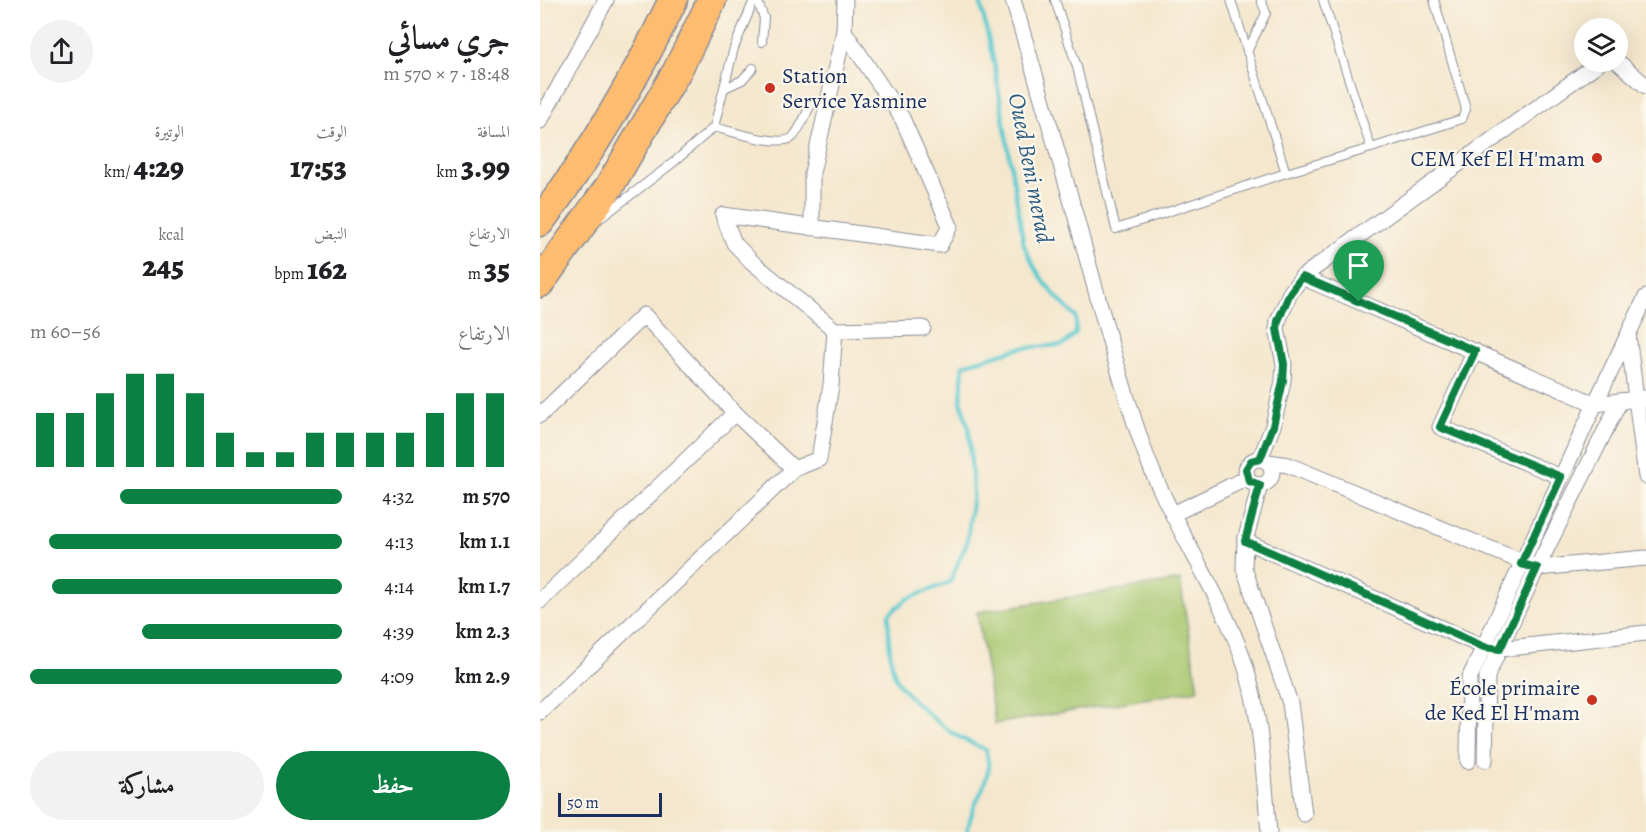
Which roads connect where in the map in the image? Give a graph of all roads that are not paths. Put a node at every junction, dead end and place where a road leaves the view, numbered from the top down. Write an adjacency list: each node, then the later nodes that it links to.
1 (606, 0): 21 (street)
2 (673, 0): 25 (highway)
3 (712, 0): 27 (highway)
4 (755, 0): 13 (lane); 19 (lane)
5 (845, 0): 12 (street)
6 (1013, 0): 44 (street)
7 (1055, 0): 24 (lane)
8 (1230, 0): 14 (lane)
9 (1262, 0): 14 (lane)
10 (1323, 0): 23 (lane)
11 (1434, 0): 23 (lane)
12 (844, 31): 26 (street); 26 (street)
13 (762, 42)
14 (1247, 52): 24 (lane)
15 (753, 68): 19 (lane)
16 (1628, 70): 18 (street)
17 (1586, 72): 28 (street)
18 (1646, 86)
19 (724, 88): 22 (lane)
20 (812, 103): 22 (lane)
21 (540, 121)
22 (714, 128): 27 (lane)
23 (1371, 148): 24 (lane)
24 (1286, 172)
25 (540, 222)
26 (812, 228): 32 (street)
27 (575, 236): 29 (highway)
28 (1302, 277): 34 (street); 39 (street)
29 (540, 283)
30 (1646, 297): 33 (street)
31 (923, 328): 32 (street)
32 (835, 330): 40 (street)
33 (1628, 335): 35 (street); 36 (street)
34 (1475, 351): 36 (street); 41 (street)
35 (1634, 399): 36 (street); 42 (street); 48 (street)
36 (1595, 404): 41 (street)
37 (735, 413): 38 (street); 40 (street); 49 (street)
38 (540, 415)
39 (1264, 461): 43 (street); 43 (street); 47 (street)
40 (794, 469): 53 (street)
41 (1561, 477): 47 (street)
42 (1646, 477)
43 (1254, 482): 44 (street); 45 (street)
44 (1173, 514): 57 (street)
45 (1245, 541): 51 (street); 56 (street)
46 (1646, 558): 48 (street)
47 (1521, 564): 48 (street); 51 (street)
48 (1537, 568): 52 (street)
49 (540, 601)
50 (1646, 633): 52 (street)
51 (1484, 647): 52 (street); 55 (street)
52 (1500, 649): 54 (street)
53 (540, 712)
54 (1485, 760)
55 (1468, 761)
56 (1304, 814)
57 (1269, 832)

